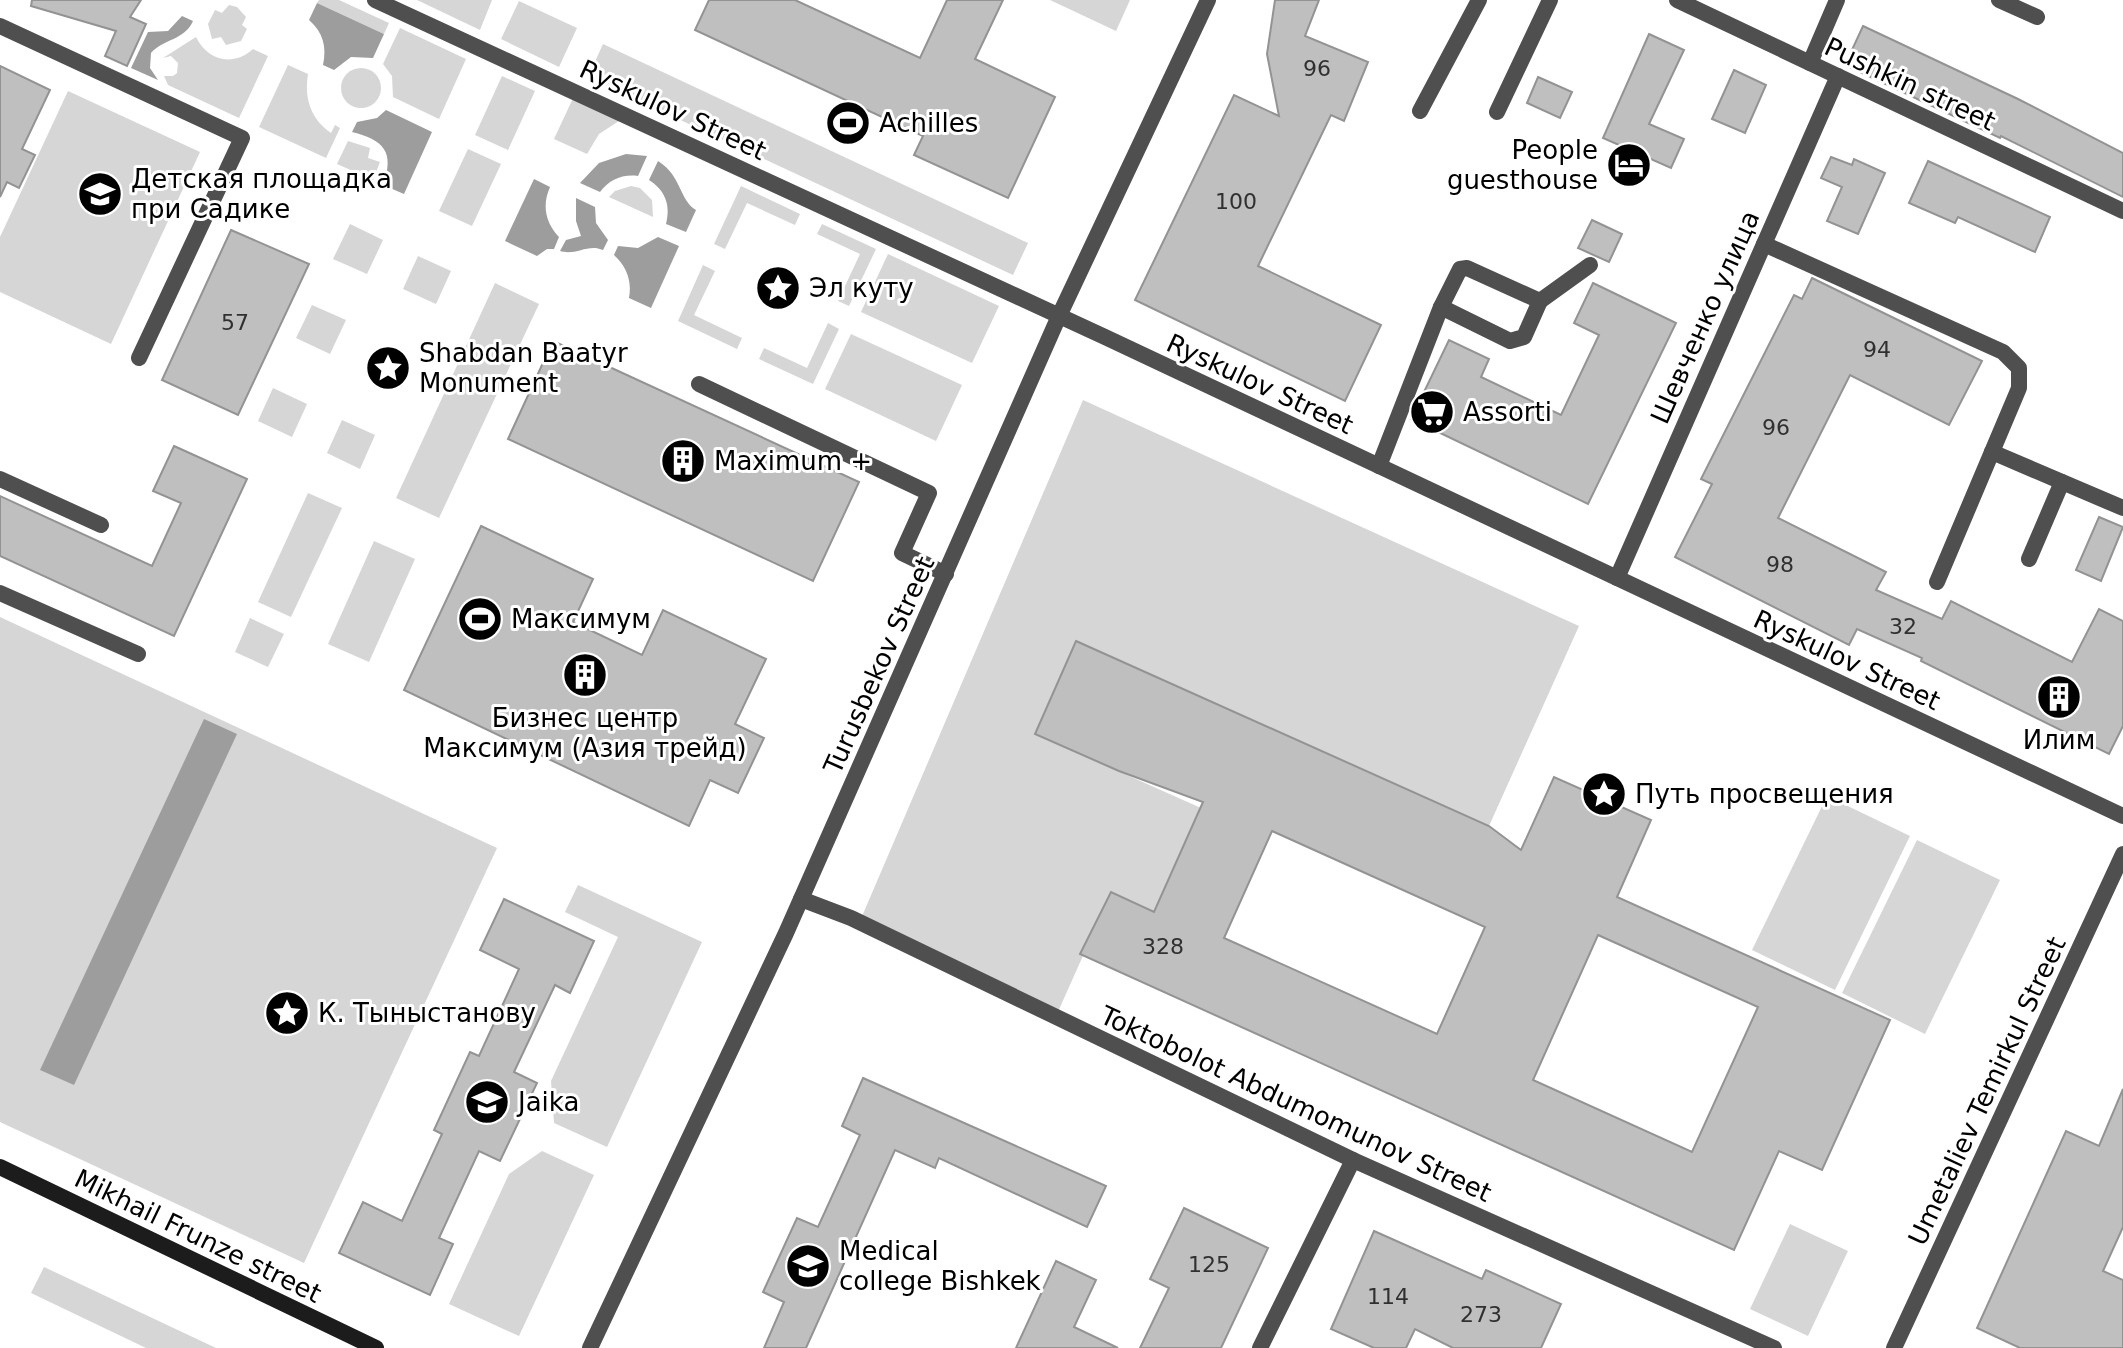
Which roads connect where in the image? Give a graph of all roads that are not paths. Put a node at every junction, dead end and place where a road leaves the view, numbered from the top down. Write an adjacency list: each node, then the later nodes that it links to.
1 (375, 0): 19 (street, Ryskulov Street)
2 (1208, 0): 19 (street, Turusbekov Street)
3 (1479, 0): 12 (street)
4 (1550, 0): 13 (street)
5 (1677, 0): 10 (street, Pushkin street)
6 (1837, 0): 10 (street)
7 (1999, 0): 8 (street)
8 (2037, 17)
9 (0, 26): 20 (street)
10 (1810, 63): 11 (street, Pushkin street)
11 (1838, 76): 14 (street, Pushkin street); 15 (street, Шевченко улица)
12 (1420, 111)
13 (1497, 112)
14 (2123, 211)
15 (1764, 244): 22 (street); 30 (street, Шевченко улица)
16 (1590, 265): 17 (street)
17 (1540, 301): 18 (street); 18 (street)
18 (1441, 307): 23 (street)
19 (1059, 316): 23 (street, Ryskulov Street); 29 (street, Turusbekov Street)
20 (139, 358)
21 (699, 384): 29 (street)
22 (1992, 452): 25 (street); 31 (street)
23 (1379, 466): 30 (street, Ryskulov Street)
24 (0, 479): 27 (street)
25 (2062, 482): 26 (street); 28 (street)
26 (2123, 508)
27 (101, 525)
28 (2029, 559)
29 (946, 574): 36 (street, Turusbekov Street)
30 (1617, 578): 34 (street, Ryskulov Street)
31 (1937, 582)
32 (0, 593): 33 (street)
33 (138, 654)
34 (2123, 816)
35 (2123, 854): 43 (street, Umetaliev Temirkul Street)
36 (801, 899): 37 (street, Toktobolot Abdumomunov Street); 40 (street, Turusbekov Street)
37 (1353, 1160): 41 (street); 42 (street, Toktobolot Abdumomunov Street)
38 (0, 1167): 39 (main road, Mikhail Frunze street)
39 (376, 1348)
40 (590, 1348)
41 (1260, 1348)
42 (1774, 1348)
43 (1894, 1348)

